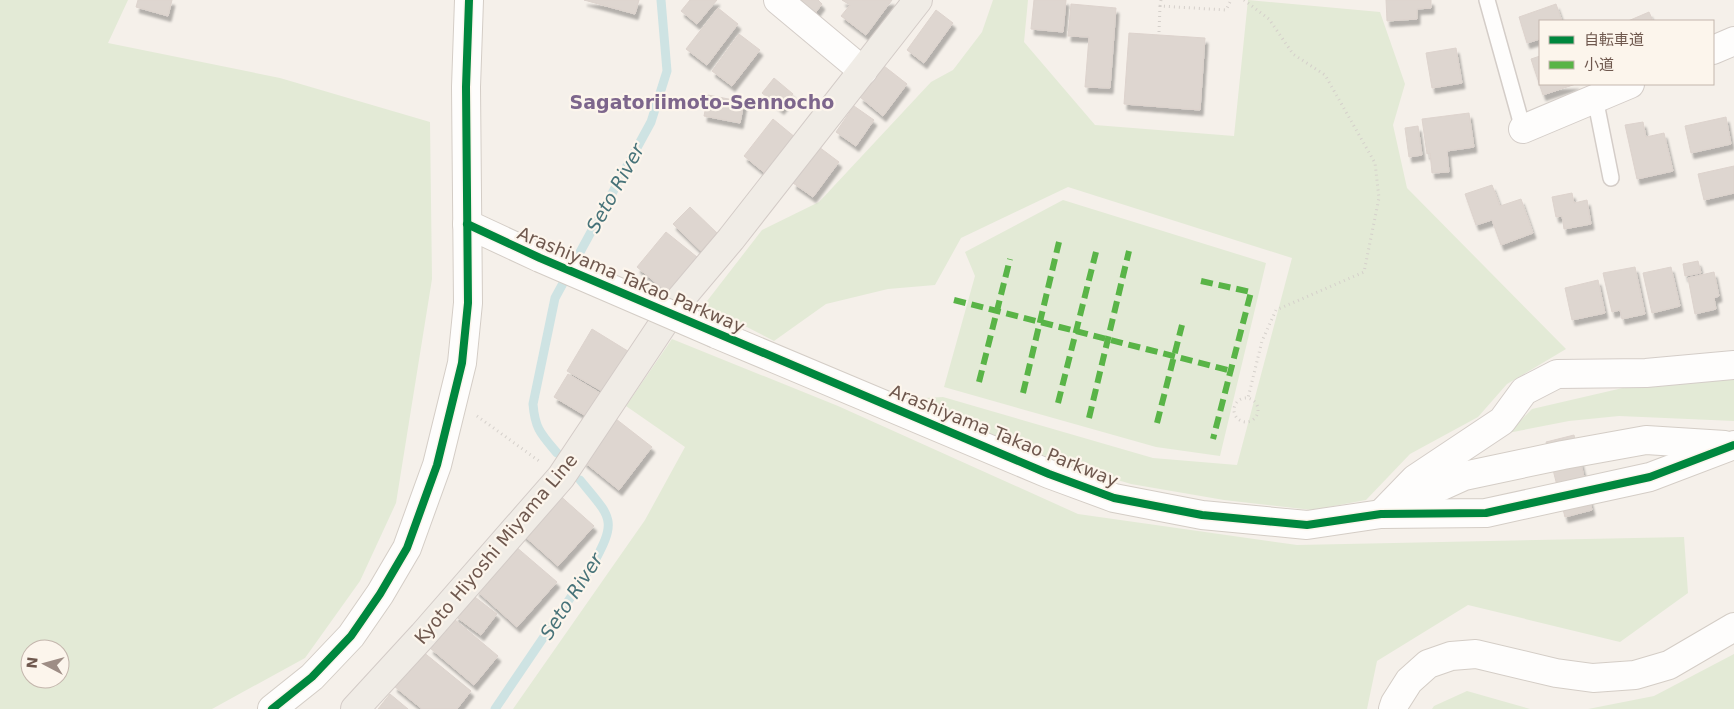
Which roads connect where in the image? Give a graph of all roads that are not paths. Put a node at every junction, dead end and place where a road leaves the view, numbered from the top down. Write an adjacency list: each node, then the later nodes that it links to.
1 (469, 0): 12 (street)
2 (778, 0): 7 (street)
3 (918, 0): 7 (main road, Kyoto Hiyoshi Miyama Line)
4 (1487, 0): 10 (lane)
5 (1734, 41): 6 (street)
6 (1714, 50)
7 (863, 71): 18 (main road, Kyoto Hiyoshi Miyama Line)
8 (1628, 85): 9 (street)
9 (1595, 98): 10 (street); 11 (lane)
10 (1523, 129)
11 (1611, 178)
12 (467, 224): 15 (street, Arashiyama Takao Parkway, bridge); 17 (street)
13 (1734, 365): 15 (street)
14 (1734, 445): 15 (street, Arashiyama Takao Parkway); 15 (street, Arashiyama Takao Parkway)
15 (1381, 514)
16 (1734, 627): 19 (street)
17 (272, 709)
18 (355, 709)
19 (1393, 709)

